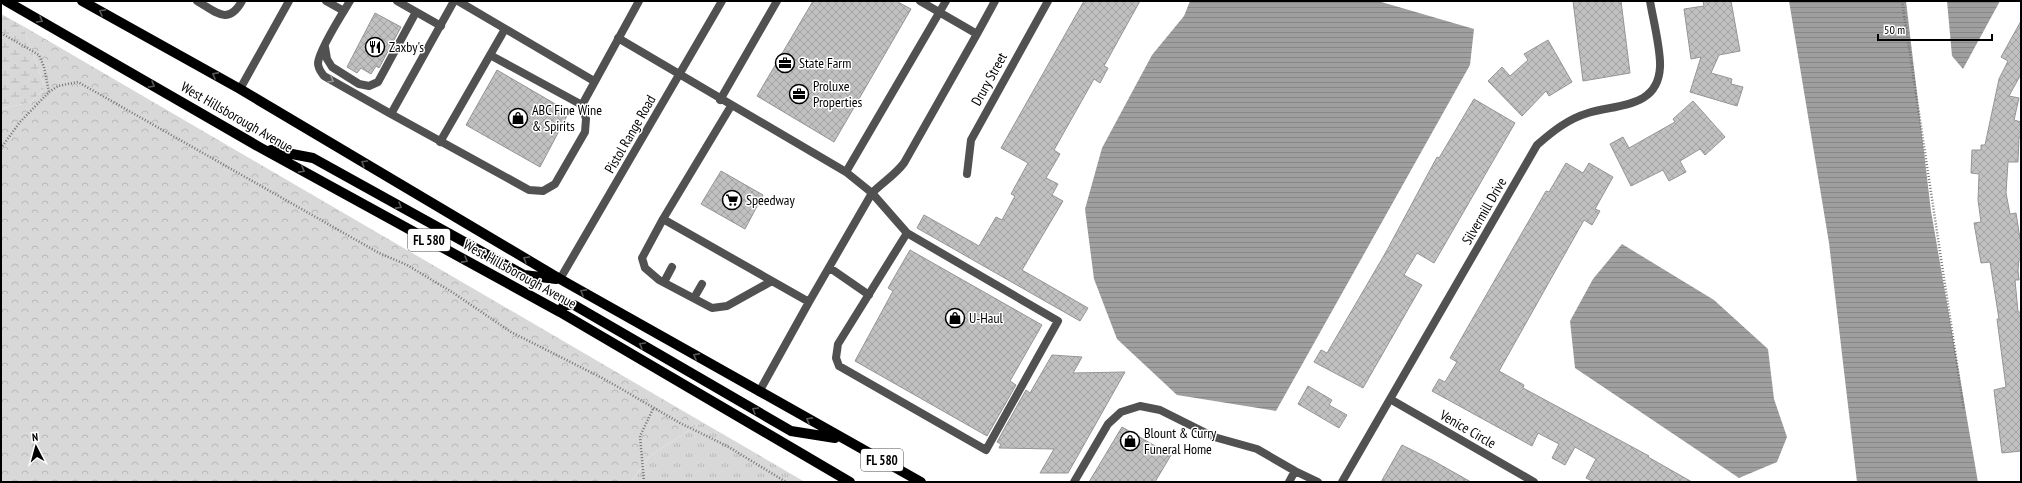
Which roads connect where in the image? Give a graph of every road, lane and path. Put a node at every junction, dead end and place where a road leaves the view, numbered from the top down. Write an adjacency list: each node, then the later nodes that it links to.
1 (6, 1): 40 (main road, West Hillsborough Avenue / FL 580, one-way to 40)
2 (82, 1): 32 (main road, West Hillsborough Avenue / FL 580, one-way to 2)
3 (196, 1): 4 (street)
4 (242, 1)
5 (289, 1): 32 (street)
6 (326, 1): 20 (street)
7 (350, 1): 20 (street)
8 (397, 1): 21 (street)
9 (454, 1): 23 (street)
10 (458, 1): 24 (street)
11 (639, 1): 27 (street)
12 (722, 1): 30 (street, Pistol Range Road)
13 (777, 1): 34 (street)
14 (920, 1): 22 (street)
15 (946, 1): 22 (street)
16 (995, 1): 26 (street)
17 (1048, 1): 42 (street, Drury Street)
18 (1650, 1): 61 (street, Silvermill Drive)
19 (1902, 1): 63 (path)
20 (344, 11): 28 (street)
21 (416, 12): 23 (street); 28 (street)
22 (939, 12): 26 (street); 41 (street)
23 (441, 26): 37 (street)
24 (505, 29): 29 (street); 31 (street)
25 (1, 33): 33 (path)
26 (977, 34): 43 (street)
27 (618, 38): 30 (street); 31 (street)
28 (325, 46): 37 (street, one-way to 37)
29 (490, 55): 35 (street); 38 (street)
30 (679, 75): 34 (street); 52 (street, Pistol Range Road)
31 (594, 81): 35 (street)
32 (240, 89): 52 (main road, West Hillsborough Avenue / FL 580, one-way to 32)
33 (49, 92): 39 (path); 62 (path)
34 (720, 100): 36 (street)
35 (582, 105): 38 (street)
36 (731, 106): 41 (street); 44 (street)
37 (391, 114): 38 (street)
38 (440, 142)
39 (1, 148)
40 (261, 148): 52 (main road, one-way to 52); 59 (main road, West Hillsborough Avenue / FL 580, one-way to 59)
41 (846, 172): 43 (street)
42 (967, 174)
43 (872, 193): 45 (street); 51 (street)
44 (663, 219): 46 (street); 54 (street)
45 (906, 233): 56 (street); 56 (street)
46 (690, 235): 47 (street); 48 (street)
47 (686, 243)
48 (719, 251): 49 (street); 53 (street)
49 (715, 259)
50 (672, 267): 54 (street)
51 (830, 268): 56 (street); 58 (street)
52 (560, 279): 60 (main road, West Hillsborough Avenue / FL 580, one-way to 52)
53 (772, 281): 57 (street); 58 (street)
54 (664, 282): 57 (street)
55 (702, 284): 57 (street)
56 (869, 295)
57 (694, 298)
58 (809, 302): 60 (street)
59 (560, 312): 64 (main road, one-way to 59); 68 (main road, West Hillsborough Avenue / FL 580)
60 (760, 392): 64 (main road, West Hillsborough Avenue / FL 580, one-way to 60)
61 (1390, 399): 73 (street, Silvermill Drive); 74 (street, Venice Circle)
62 (653, 409): 66 (path); 67 (path)
63 (1964, 410)
64 (843, 439): 69 (main road, West Hillsborough Avenue / FL 580)
65 (1294, 471): 70 (street); 71 (street); 72 (street)
66 (644, 482)
67 (786, 482)
68 (850, 482)
69 (921, 482)
70 (1074, 482)
71 (1289, 482)
72 (1318, 482)
73 (1342, 482)
74 (1534, 482)

